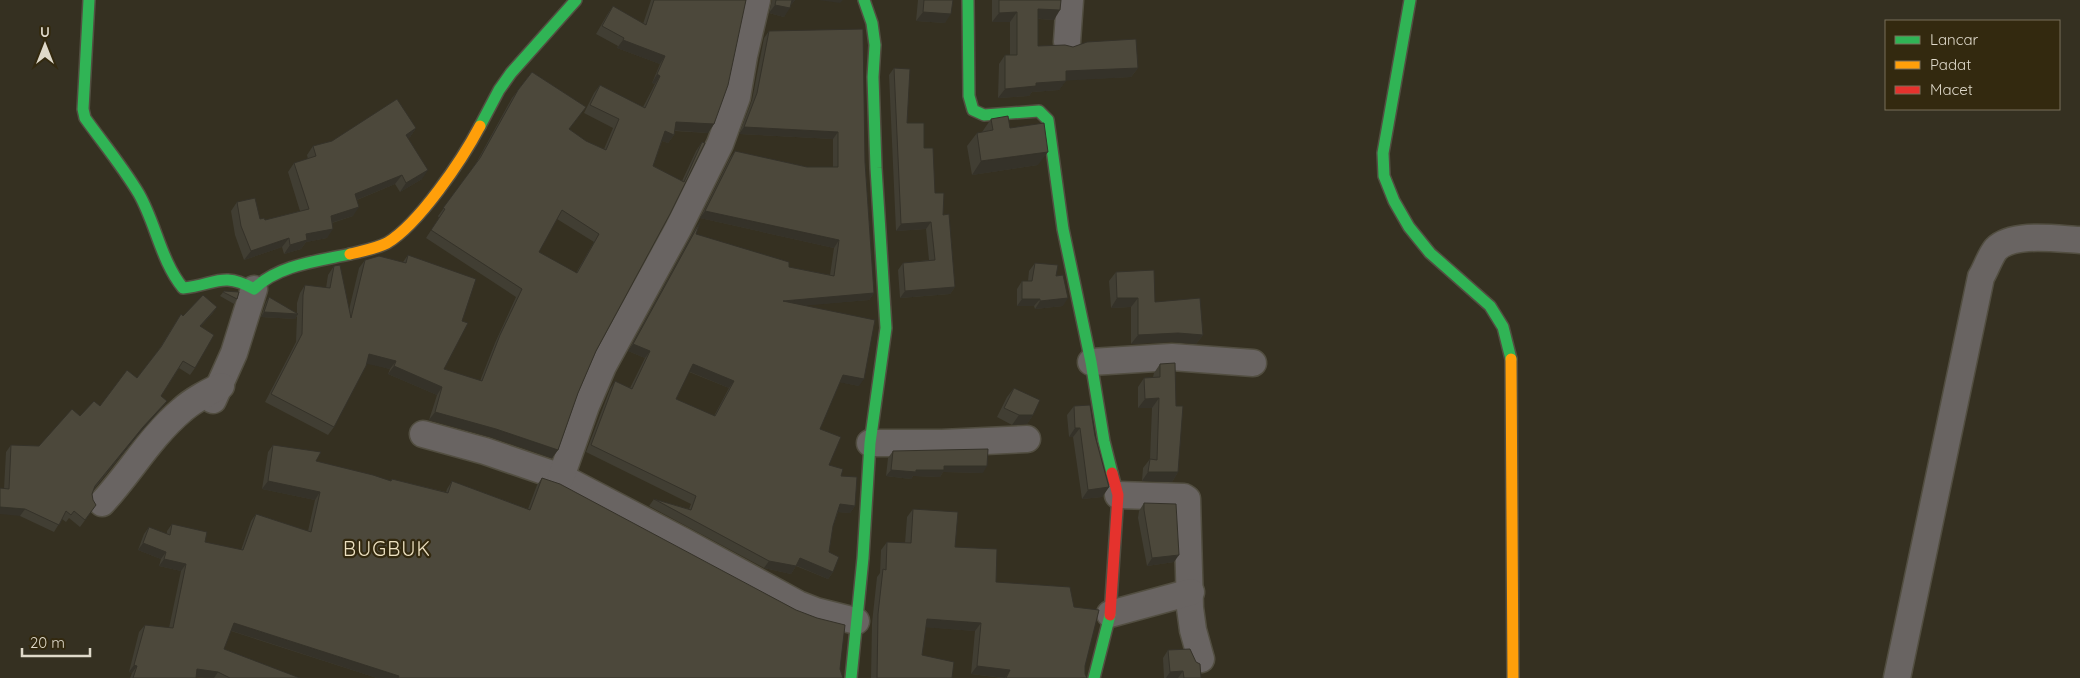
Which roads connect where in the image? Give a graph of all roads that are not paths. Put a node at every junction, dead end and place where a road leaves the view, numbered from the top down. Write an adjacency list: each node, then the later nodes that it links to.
1 (89, 0): 10 (street)
2 (576, 0): 10 (street)
3 (757, 0): 18 (street)
4 (864, 0): 17 (street)
5 (968, 0): 11 (street)
6 (1070, 0): 8 (street)
7 (1410, 0): 27 (street)
8 (1067, 42)
9 (2080, 240): 28 (street)
10 (254, 289): 13 (street)
11 (1091, 362): 12 (street); 19 (street)
12 (1253, 363)
13 (221, 386): 14 (street); 20 (street)
14 (204, 414)
15 (423, 434): 18 (street)
16 (1027, 439): 17 (street)
17 (870, 444): 23 (street)
18 (561, 477): 23 (street)
19 (1118, 494): 21 (street); 22 (street)
20 (102, 503)
21 (1191, 592): 22 (street); 24 (street)
22 (1110, 614): 26 (street)
23 (856, 621): 25 (street)
24 (1201, 659)
25 (850, 678)
26 (1094, 678)
27 (1513, 678)
28 (1897, 678)

